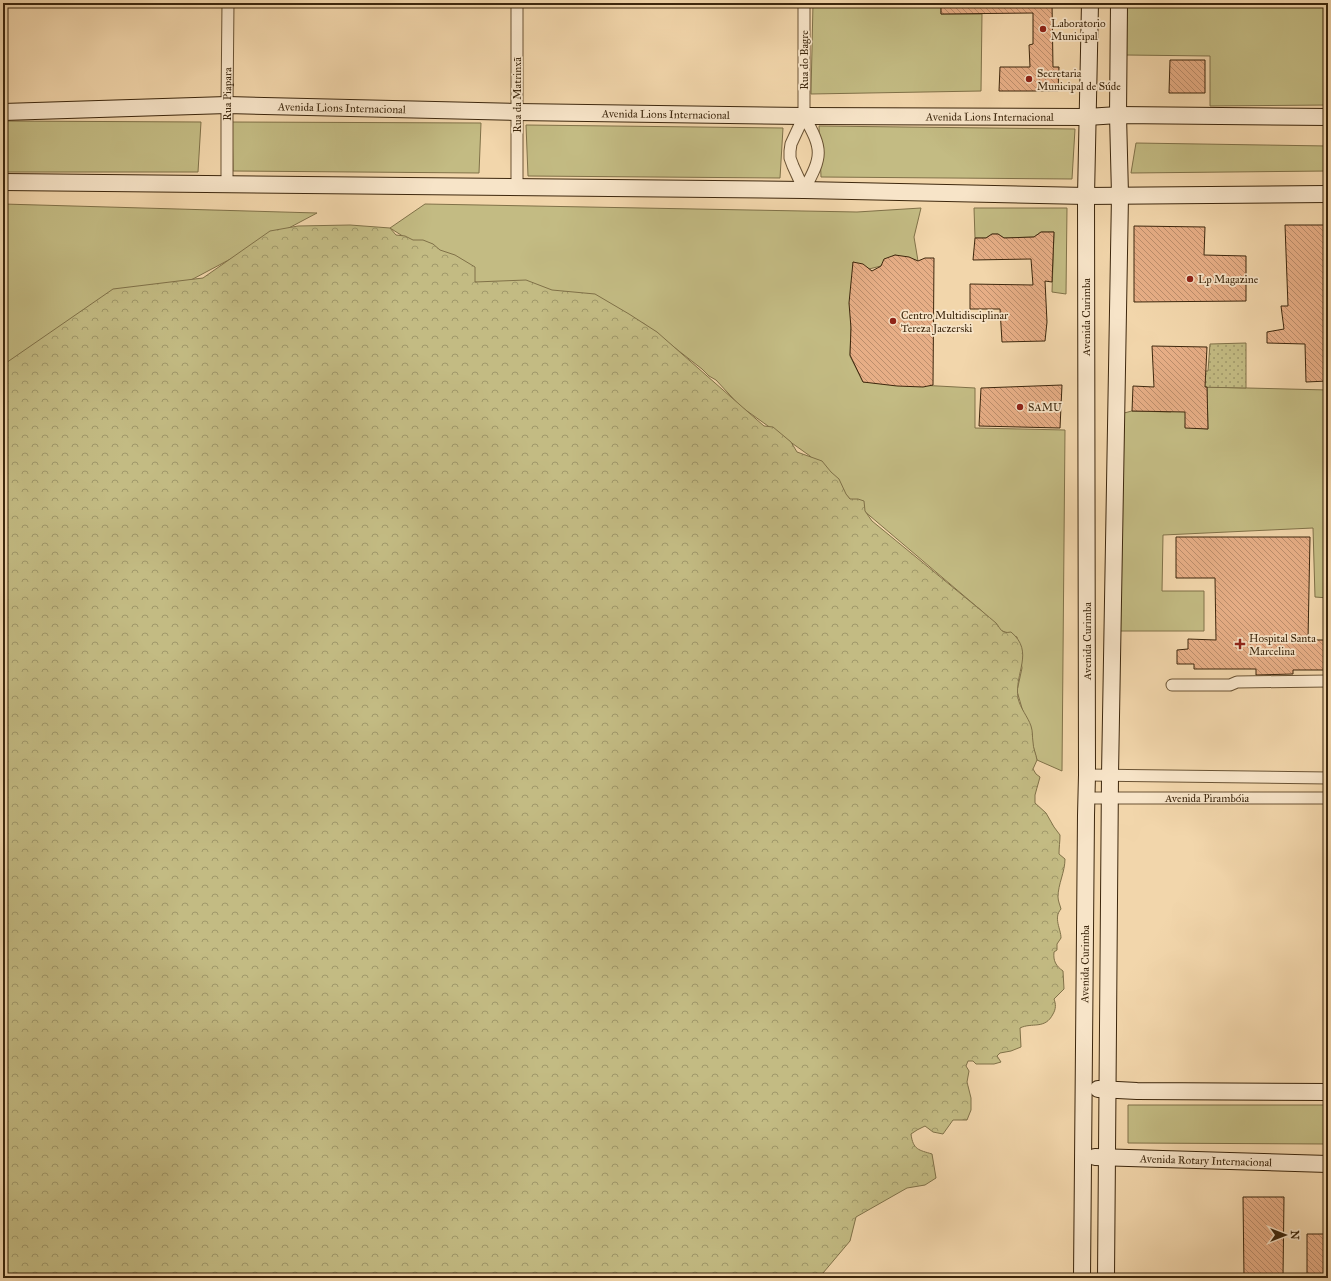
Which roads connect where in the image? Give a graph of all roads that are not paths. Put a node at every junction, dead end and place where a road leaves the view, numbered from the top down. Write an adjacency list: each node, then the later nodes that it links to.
1 (228, 3): 6 (street, Rua Piapara)
2 (517, 3): 8 (street, Rua da Matrinxã)
3 (804, 3): 10 (street, Rua do Bagre)
4 (1090, 3): 11 (street, Avenida Curimba)
5 (1119, 3): 9 (street, Avenida Curimba)
6 (227, 105): 7 (street, Avenida Lions Internacional); 8 (street, Avenida Lions Internacional); 14 (street, Rua Piapara)
7 (3, 112)
8 (516, 112): 10 (street, Avenida Lions Internacional); 15 (street, Rua da Matrinxã)
9 (1118, 115): 11 (street, Avenida Lions Internacional); 12 (street, Avenida Lions Internacional); 18 (street, Avenida Curimba)
10 (804, 116): 11 (street, Avenida Lions Internacional); 16 (street, Rua do Bagre); 16 (street, Rua do Bagre)
11 (1087, 117): 19 (street, Avenida Curimba)
12 (1328, 117)
13 (3, 182): 14 (street)
14 (227, 185): 15 (street)
15 (517, 187): 16 (street)
16 (804, 190): 19 (street)
17 (1328, 194): 18 (street)
18 (1120, 195): 19 (street); 23 (street, Avenida Curimba)
19 (1086, 196): 22 (street, Avenida Curimba)
20 (1328, 681): 21 (street)
21 (1172, 685)
22 (1087, 775): 23 (street, Avenida Pirambóia); 25 (street, Avenida Curimba)
23 (1110, 775): 24 (street, Avenida Pirambóia); 26 (street, Avenida Curimba)
24 (1328, 778)
25 (1087, 798): 26 (street, Avenida Pirambóia); 28 (street, Avenida Curimba)
26 (1110, 798): 27 (street, Avenida Pirambóia); 29 (street, Avenida Curimba)
27 (1328, 798)
28 (1084, 1089): 29 (street); 31 (street, Avenida Curimba)
29 (1107, 1090): 30 (street); 32 (street, Avenida Curimba)
30 (1328, 1092)
31 (1084, 1157): 32 (street, Avenida Rotary Internacional); 34 (street, Avenida Curimba)
32 (1106, 1157): 33 (street, Avenida Rotary Internacional); 35 (street, Avenida Curimba)
33 (1328, 1164)
34 (1082, 1278)
35 (1106, 1278)

